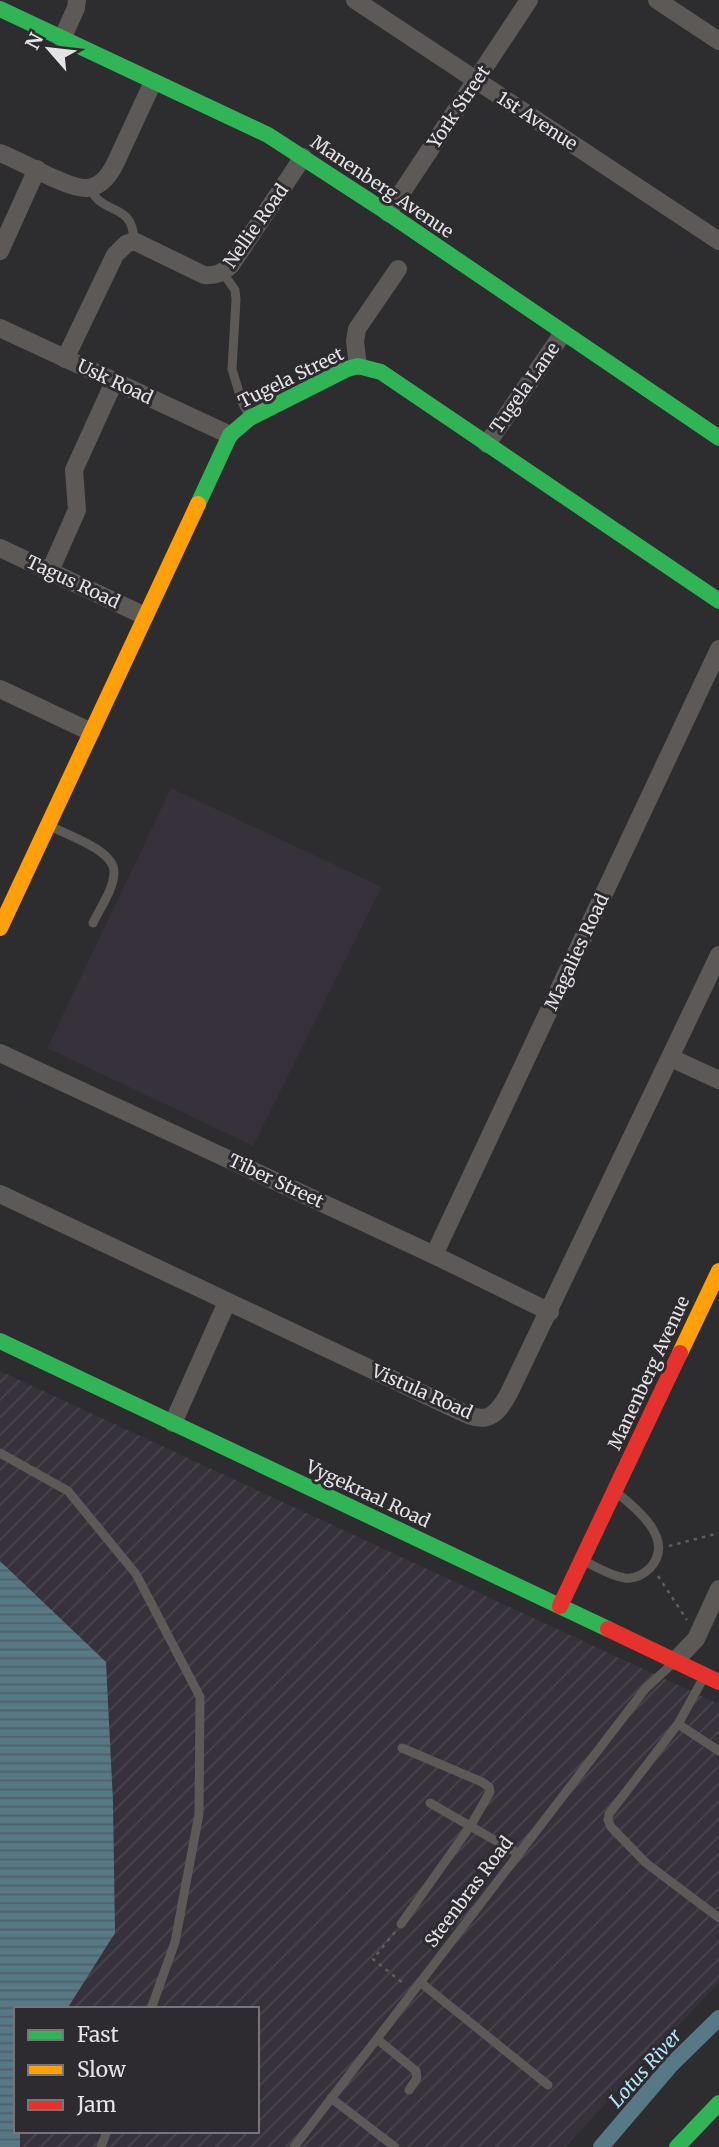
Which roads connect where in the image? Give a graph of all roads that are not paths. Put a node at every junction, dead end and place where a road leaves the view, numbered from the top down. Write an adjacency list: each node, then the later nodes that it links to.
1 (77, 0): 6 (street)
2 (355, 0): 8 (street, 1st Avenue)
3 (529, 0): 8 (street, York Street)
4 (657, 0): 7 (street)
5 (0, 9): 6 (street, Manenberg Avenue)
6 (62, 39): 9 (street, Manenberg Avenue)
7 (719, 41)
8 (477, 81): 14 (street, York Street); 16 (street, 1st Avenue)
9 (153, 82): 11 (street, Manenberg Avenue); 13 (street)
10 (0, 153): 12 (street)
11 (303, 157): 14 (street, Manenberg Avenue); 19 (street, Nellie Road)
12 (37, 169): 13 (street); 17 (street)
13 (90, 188): 15 (lane)
14 (388, 213): 21 (street, Manenberg Avenue)
15 (134, 241): 19 (street, Nellie Road); 22 (street)
16 (719, 241)
17 (0, 251)
18 (398, 269): 23 (street)
19 (223, 273): 25 (lane)
20 (0, 328): 22 (street, Usk Road)
21 (564, 333): 27 (street, Manenberg Avenue); 28 (street, Tugela Lane)
22 (65, 359): 24 (street, Usk Road)
23 (358, 366): 25 (street, Tugela Street); 28 (street, Tugela Street)
24 (114, 382): 26 (street, Usk Road); 30 (street)
25 (250, 418): 26 (street, Tugela Street)
26 (230, 435): 32 (street, Tugela Street)
27 (719, 438)
28 (487, 443): 31 (street, Tugela Street)
29 (0, 548): 30 (street, Tagus Road)
30 (50, 571): 32 (street, Tagus Road)
31 (719, 601)
32 (145, 616): 35 (street, Tugela Street)
33 (719, 649): 44 (street, Magalies Road)
34 (0, 689): 35 (street)
35 (91, 732): 36 (street, Tugela Street)
36 (47, 825): 37 (lane); 38 (street, Tugela Street)
37 (93, 923)
38 (0, 928)
39 (719, 955): 41 (street, Vistula Road)
40 (0, 1053): 44 (street, Tiber Street)
41 (671, 1058): 42 (street); 47 (street, Vistula Road)
42 (719, 1080)
43 (0, 1194): 46 (street, Vistula Road)
44 (434, 1255): 47 (street, Tiber Street)
45 (719, 1270): 51 (street, Manenberg Avenue)
46 (227, 1302): 47 (street, Vistula Road); 49 (street)
47 (550, 1312)
48 (0, 1341): 49 (street, Vygekraal Road)
49 (173, 1423): 54 (street, Vygekraal Road)
50 (0, 1453): 66 (lane)
51 (615, 1491): 52 (street, Manenberg Avenue); 52 (lane)
52 (582, 1560): 54 (street, Manenberg Avenue)
53 (719, 1589): 55 (street)
54 (560, 1605): 55 (street, Vygekraal Road)
55 (675, 1661): 56 (street, Vygekraal Road); 62 (lane, Steenbras Road)
56 (712, 1679): 57 (lane)
57 (678, 1724): 59 (lane); 63 (lane)
58 (402, 1748): 61 (lane)
59 (719, 1751)
60 (430, 1803): 61 (lane)
61 (471, 1825): 62 (lane); 64 (lane)
62 (519, 1854): 65 (lane, Steenbras Road)
63 (719, 1918)
64 (401, 1924)
65 (420, 1982): 67 (lane, Steenbras Road); 68 (lane)
66 (152, 2007)
67 (377, 2039): 69 (lane); 70 (lane, Steenbras Road)
68 (548, 2085)
69 (409, 2090)
70 (331, 2098): 72 (lane, Steenbras Road); 73 (lane)
71 (719, 2103): 74 (street)
72 (294, 2147)
73 (395, 2147)
74 (677, 2147)

